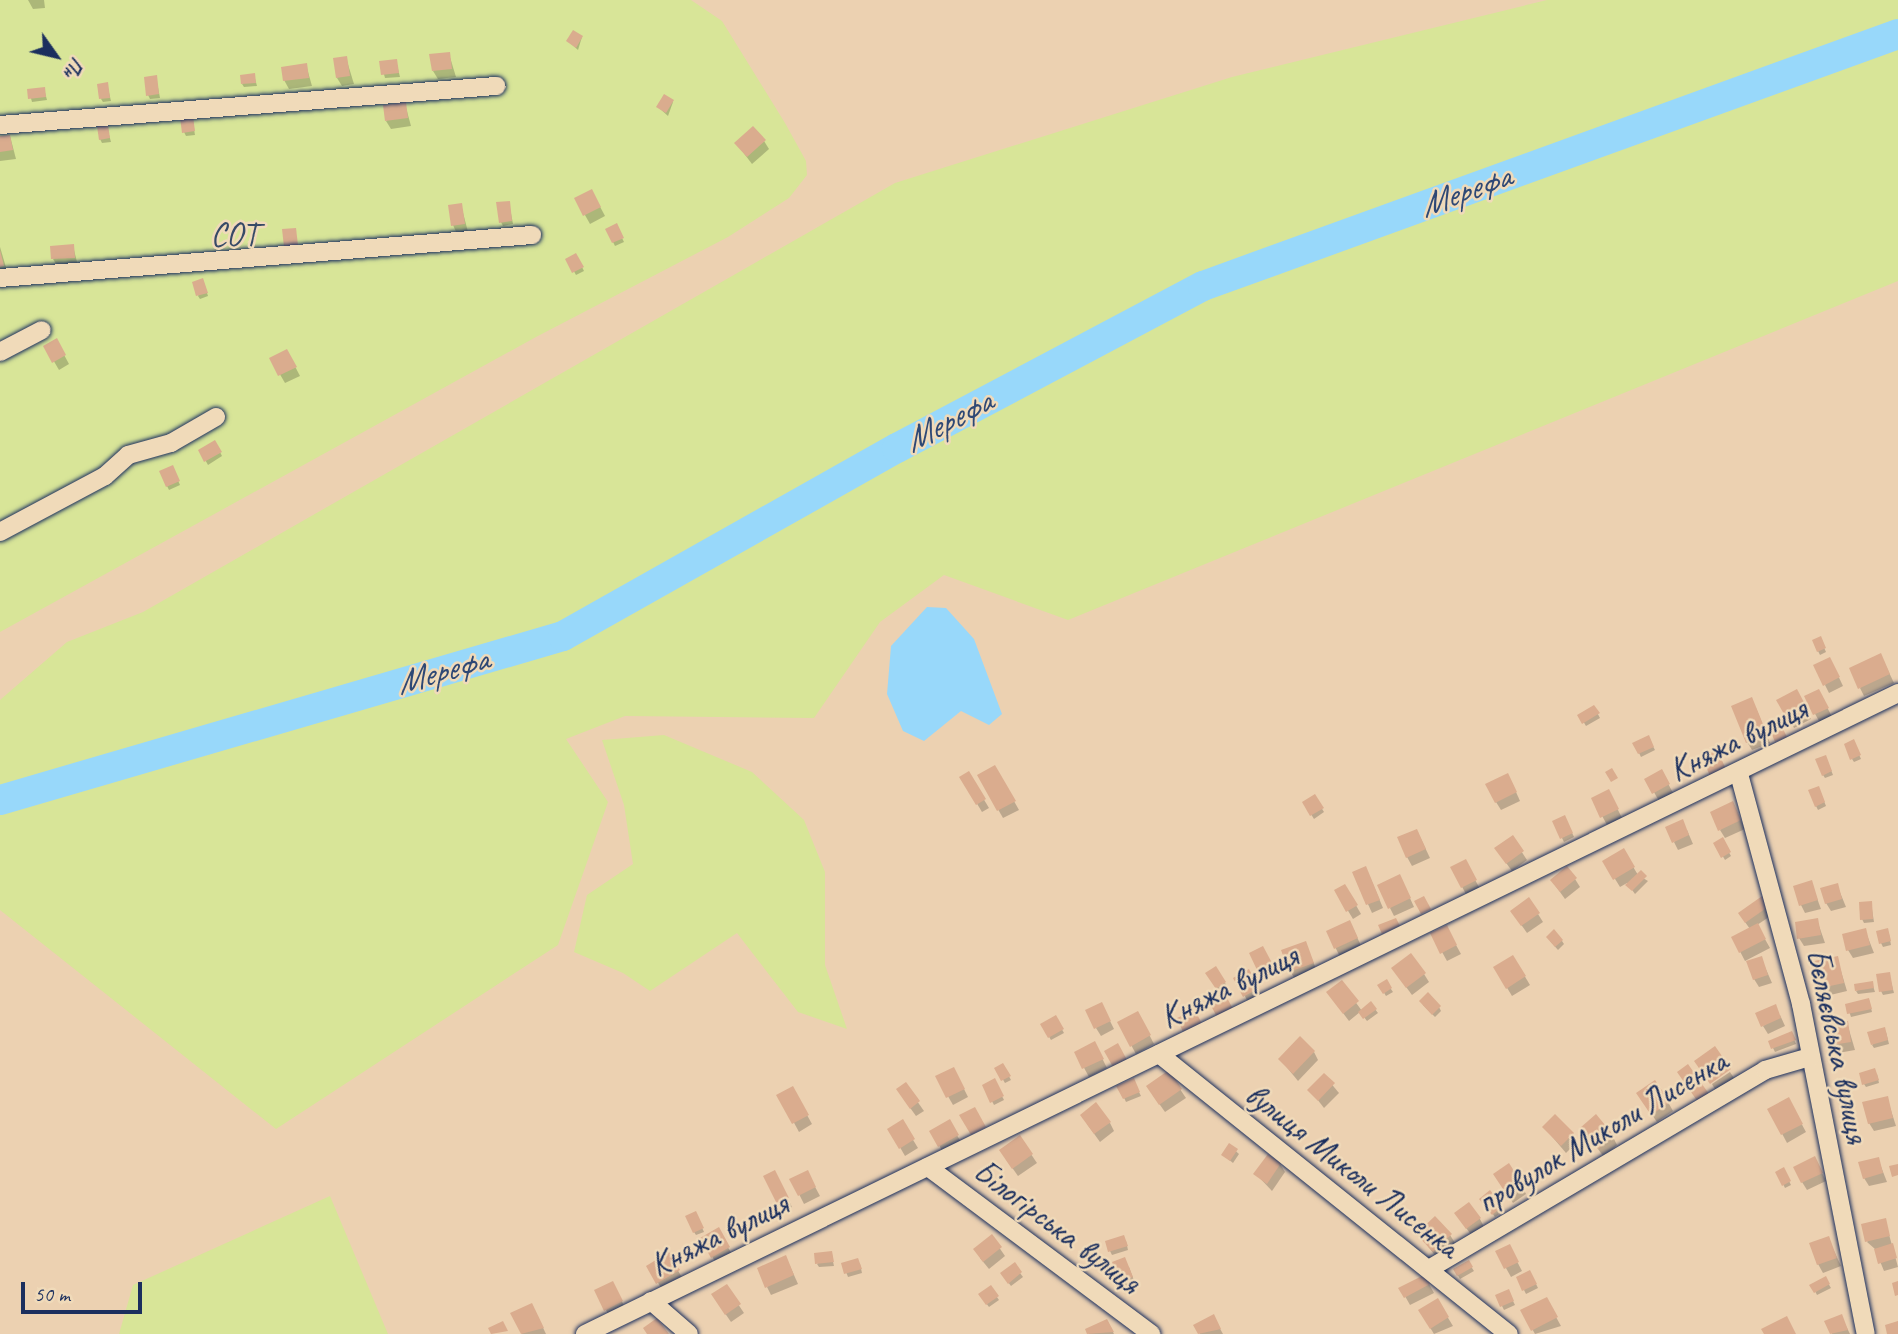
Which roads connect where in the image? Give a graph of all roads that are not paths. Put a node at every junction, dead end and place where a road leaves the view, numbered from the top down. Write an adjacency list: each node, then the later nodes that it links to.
1 (496, 86): 2 (street)
2 (0, 125)
3 (531, 235): 4 (street)
4 (0, 278)
5 (42, 330): 6 (street)
6 (0, 352)
7 (216, 417): 8 (street)
8 (0, 532)
9 (1898, 693): 10 (street, Княжа вулиця)
10 (1739, 774): 11 (street, Княжа вулиця); 12 (street, Бєляєвська вулиця)
11 (1159, 1054): 13 (street, Княжа вулиця); 14 (street, вулиця Миколи Лисенка)
12 (1810, 1056): 14 (street, провулок Миколи Лисенка); 20 (street, Бєляєвська вулиця)
13 (928, 1167): 15 (street, Княжа вулиця); 18 (street, Білогірська вулиця)
14 (1429, 1269): 19 (street, вулиця Миколи Лисенка)
15 (651, 1301): 16 (street, Княжа вулиця); 17 (street)
16 (584, 1334)
17 (689, 1334)
18 (1151, 1334)
19 (1509, 1334)
20 (1866, 1334)

